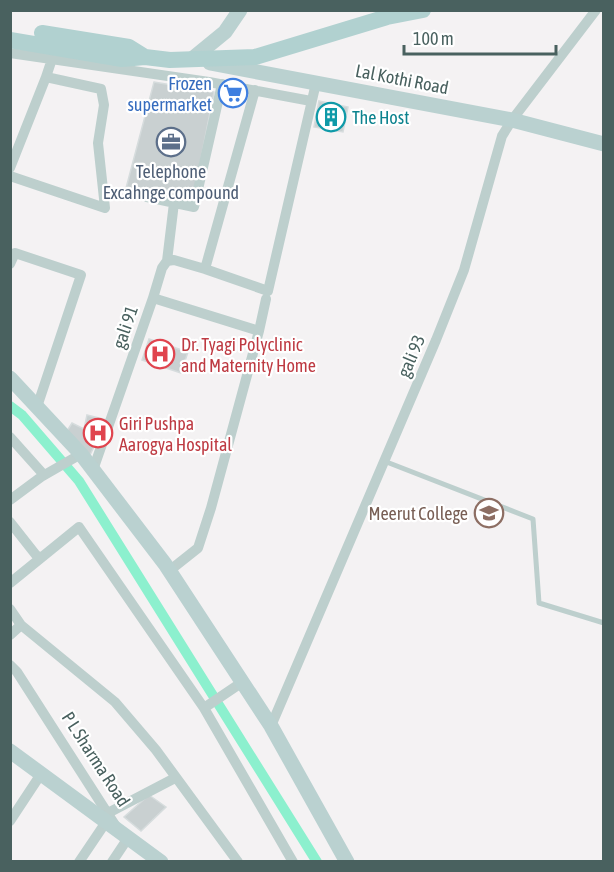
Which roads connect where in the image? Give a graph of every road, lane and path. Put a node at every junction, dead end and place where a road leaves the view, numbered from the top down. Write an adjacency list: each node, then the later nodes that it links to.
1 (240, 10): 9 (street)
2 (423, 10): 9 (main road)
3 (596, 10): 15 (street, gali 93)
4 (10, 28): 7 (main road)
5 (10, 40): 7 (main road)
6 (10, 52): 8 (street)
7 (145, 57): 9 (main road)
8 (52, 58): 10 (street); 12 (street)
9 (192, 59): 11 (street, Lal Kothi Road)
10 (46, 77): 17 (street); 18 (street)
11 (316, 83): 14 (street); 15 (street, Lal Kothi Road)
12 (222, 84): 13 (street); 20 (street)
13 (255, 90): 14 (street); 23 (street)
14 (311, 101): 24 (street)
15 (512, 120): 16 (street, Lal Kothi Road); 31 (street, gali 93)
16 (603, 144)
17 (10, 168)
18 (10, 176)
19 (147, 197): 20 (street)
20 (174, 203): 22 (street)
21 (10, 264): 28 (street)
22 (164, 264): 23 (street); 25 (street)
23 (205, 269): 24 (street)
24 (267, 295): 26 (street)
25 (153, 298): 26 (street, gali 91); 32 (street, gali 91)
26 (258, 331): 37 (street)
27 (10, 378): 28 (street)
28 (37, 407): 30 (street)
29 (10, 437): 33 (street)
30 (80, 455): 32 (street); 33 (street)
31 (384, 461): 40 (lane); 46 (street, gali 93)
32 (93, 470): 37 (street)
33 (44, 475): 34 (street)
34 (10, 500)
35 (10, 522): 36 (street)
36 (41, 558): 38 (street); 45 (street)
37 (169, 571): 44 (street)
38 (10, 583)
39 (10, 609): 41 (street)
40 (603, 623)
41 (21, 626): 42 (street); 49 (street)
42 (10, 635)
43 (10, 665): 50 (street, P L Sharma Road)
44 (241, 683): 45 (street); 46 (street)
45 (204, 708): 57 (street)
46 (271, 726): 58 (street)
47 (10, 751): 48 (street)
48 (41, 774): 50 (street); 51 (street)
49 (175, 778): 50 (street); 56 (street)
50 (107, 817): 52 (street); 53 (street)
51 (10, 821)
52 (124, 836): 54 (street); 55 (street)
53 (79, 861)
54 (112, 861)
55 (161, 861)
56 (238, 861)
57 (293, 861)
58 (347, 861)

